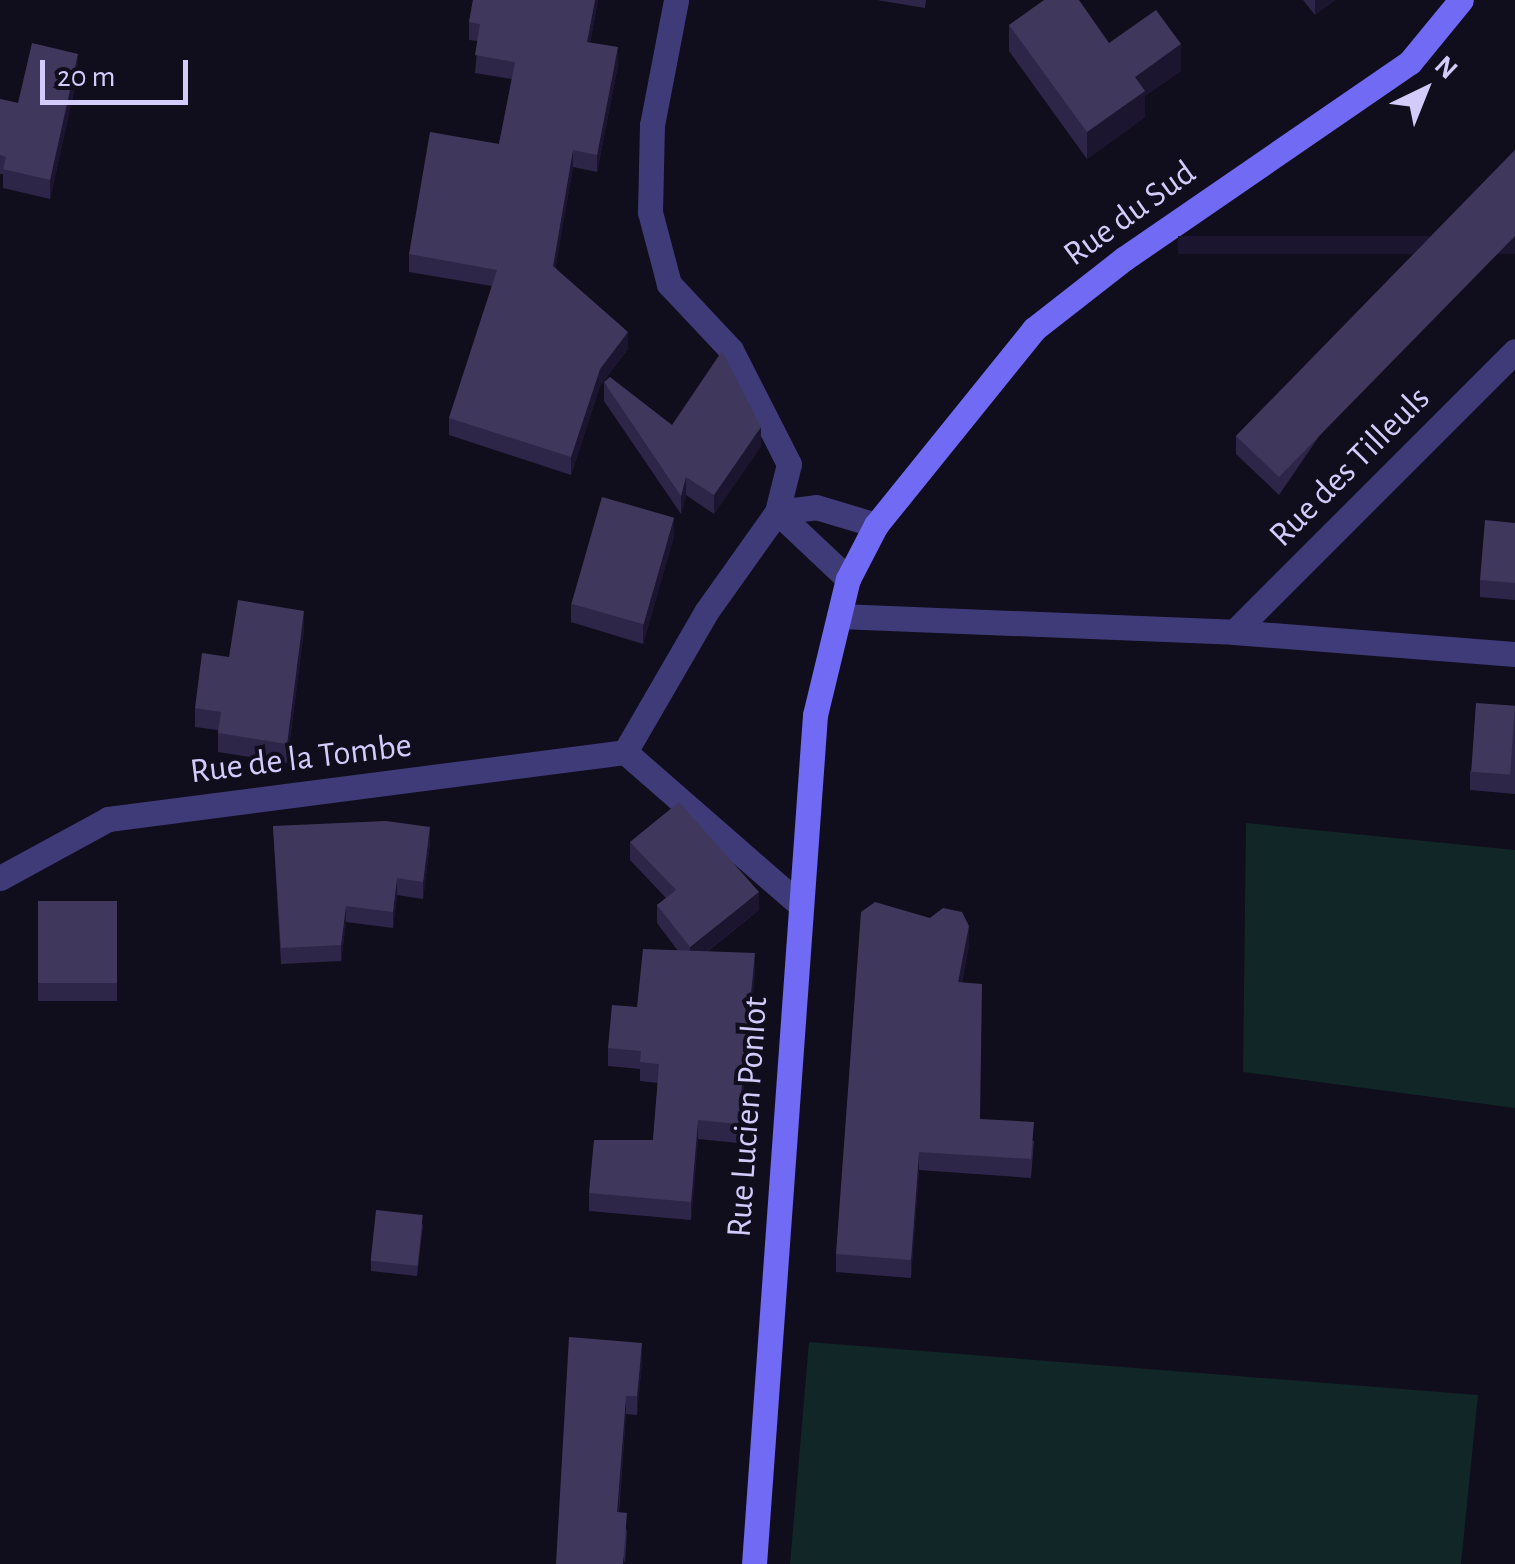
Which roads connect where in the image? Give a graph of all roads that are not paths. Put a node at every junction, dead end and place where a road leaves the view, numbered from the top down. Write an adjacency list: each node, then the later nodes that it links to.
1 (676, 0): 4 (street)
2 (1462, 0): 5 (main road, Rue du Sud)
3 (1515, 351): 8 (street, Rue des Tilleuls)
4 (777, 512): 5 (street); 6 (street); 10 (street)
5 (876, 525): 6 (main road, Rue du Sud)
6 (848, 580): 7 (main road, Rue du Sud)
7 (839, 616): 8 (street); 12 (main road, Rue du Sud)
8 (1234, 632): 9 (street)
9 (1515, 654)
10 (625, 752): 11 (street, Rue de la Tombe); 12 (street)
11 (0, 878)
12 (798, 903): 13 (main road, Rue Lucien Ponlot)
13 (754, 1564)

